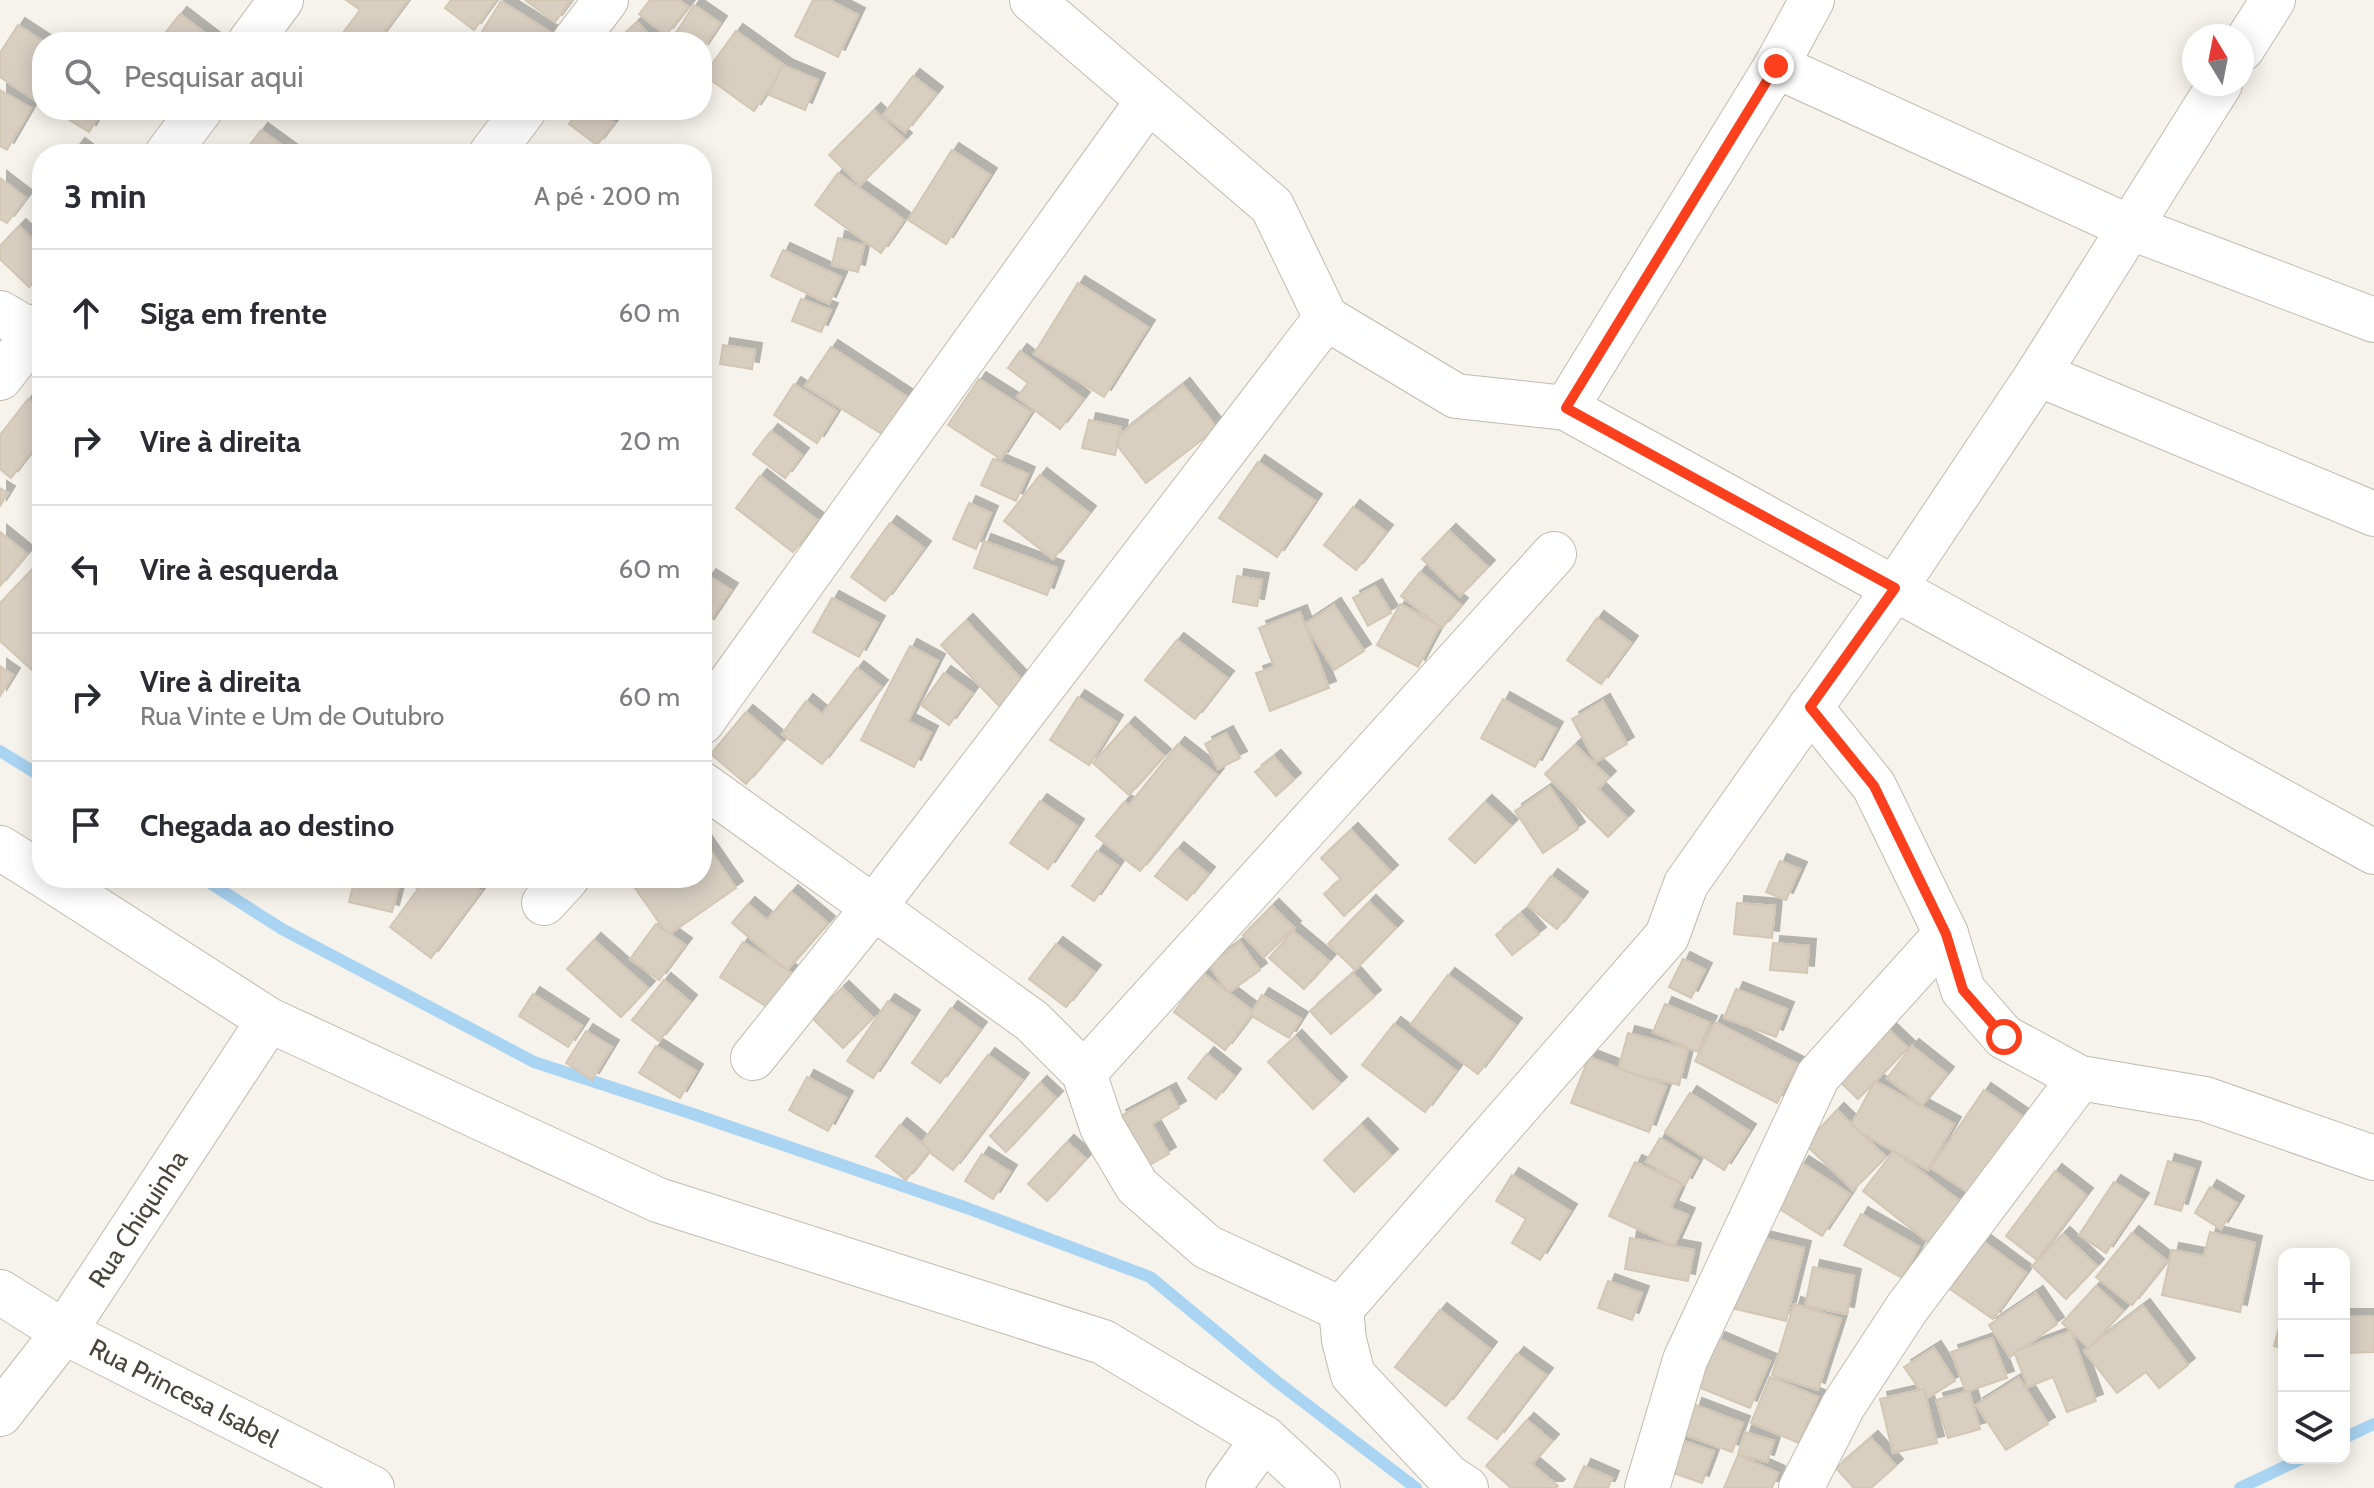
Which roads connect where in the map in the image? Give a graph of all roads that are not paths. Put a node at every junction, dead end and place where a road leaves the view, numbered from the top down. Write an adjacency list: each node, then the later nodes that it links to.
1 (281, 0): 7 (street)
2 (606, 0): 8 (street)
3 (1032, 0): 11 (street)
4 (1812, 0): 9 (street)
5 (2273, 0): 6 (street)
6 (2254, 30)
7 (257, 32)
8 (582, 32)
9 (1776, 66): 16 (street); 22 (street)
10 (2212, 96): 16 (street)
11 (1148, 101): 17 (street); 27 (street)
12 (192, 120): 14 (street)
13 (516, 120): 15 (street)
14 (174, 144)
15 (498, 144)
16 (2129, 227): 18 (street); 20 (street)
17 (1326, 318): 22 (street); 33 (street)
18 (2374, 320)
19 (30, 327): 21 (street)
20 (2038, 374): 23 (street); 25 (street)
21 (0, 378)
22 (1566, 408): 25 (street)
23 (2374, 514)
24 (1554, 554): 37 (street)
25 (1895, 588): 26 (street); 30 (street)
26 (1810, 707): 34 (street); 41 (street)
27 (712, 708)
28 (712, 791): 33 (street)
29 (0, 848): 31 (street)
30 (2374, 852)
31 (32, 868)
32 (64, 888): 35 (street)
33 (874, 907): 36 (street); 37 (street)
34 (1946, 934): 38 (street); 49 (street)
35 (269, 1020): 42 (street, Rua Chiquinha); 44 (street)
36 (753, 1058)
37 (1084, 1073): 41 (street)
38 (2080, 1078): 39 (street); 50 (street)
39 (2374, 1158)
40 (0, 1292): 42 (street, Rua Princesa Isabel)
41 (1341, 1309): 48 (street)
42 (64, 1332): 43 (street, Rua Chiquinha); 45 (street, Rua Princesa Isabel)
43 (0, 1414)
44 (1264, 1438): 46 (street); 47 (street)
45 (372, 1488)
46 (1228, 1488)
47 (1318, 1488)
48 (1466, 1488)
49 (1647, 1488)
50 (1801, 1488)

